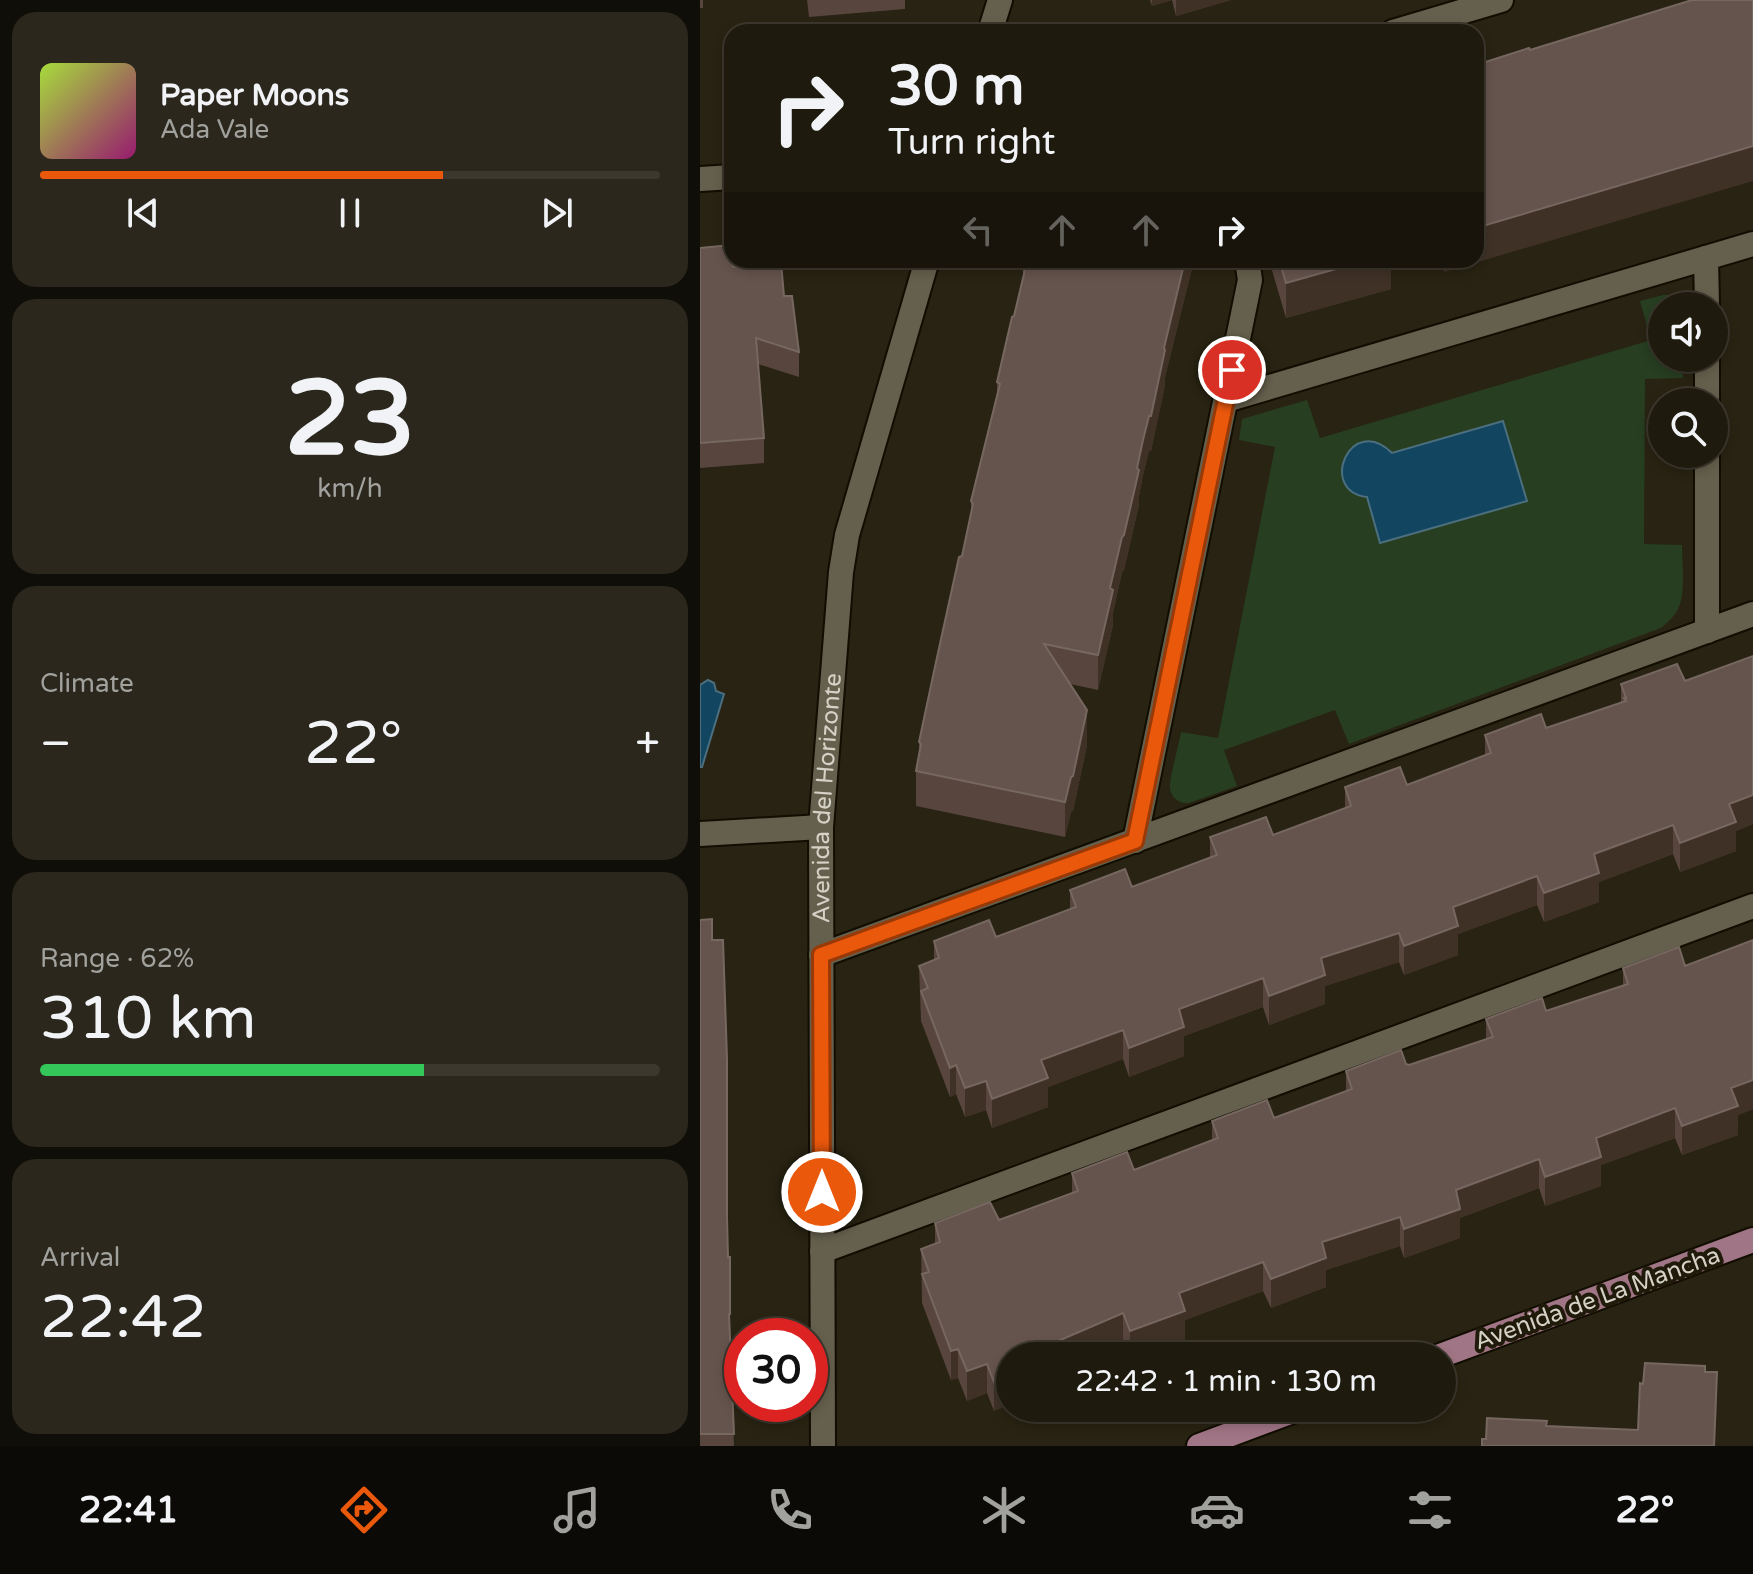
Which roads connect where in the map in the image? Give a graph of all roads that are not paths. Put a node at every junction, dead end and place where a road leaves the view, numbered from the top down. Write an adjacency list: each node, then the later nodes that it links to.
1 (1000, 0): 3 (street)
2 (1501, 0): 4 (street)
3 (992, 24)
4 (1420, 24)
5 (724, 178): 6 (street)
6 (700, 179)
7 (1753, 244): 8 (street)
8 (1706, 258): 11 (street); 12 (street)
9 (925, 268): 16 (street, Avenida del Horizonte)
10 (1248, 268): 12 (street)
11 (1707, 292)
12 (1226, 400): 18 (street)
13 (1707, 468): 15 (street)
14 (1753, 614): 15 (street)
15 (1707, 631): 18 (street)
16 (821, 827): 17 (street); 20 (street, Avenida del Horizonte)
17 (700, 834)
18 (1135, 841): 20 (street)
19 (1753, 906): 22 (street)
20 (821, 955): 22 (street, Avenida del Horizonte)
21 (1753, 1240): 23 (main road, Avenida de La Mancha)
22 (822, 1251): 25 (street, Avenida del Horizonte)
23 (1456, 1350)
24 (1263, 1422): 26 (main road)
25 (823, 1446)
26 (1199, 1446)

